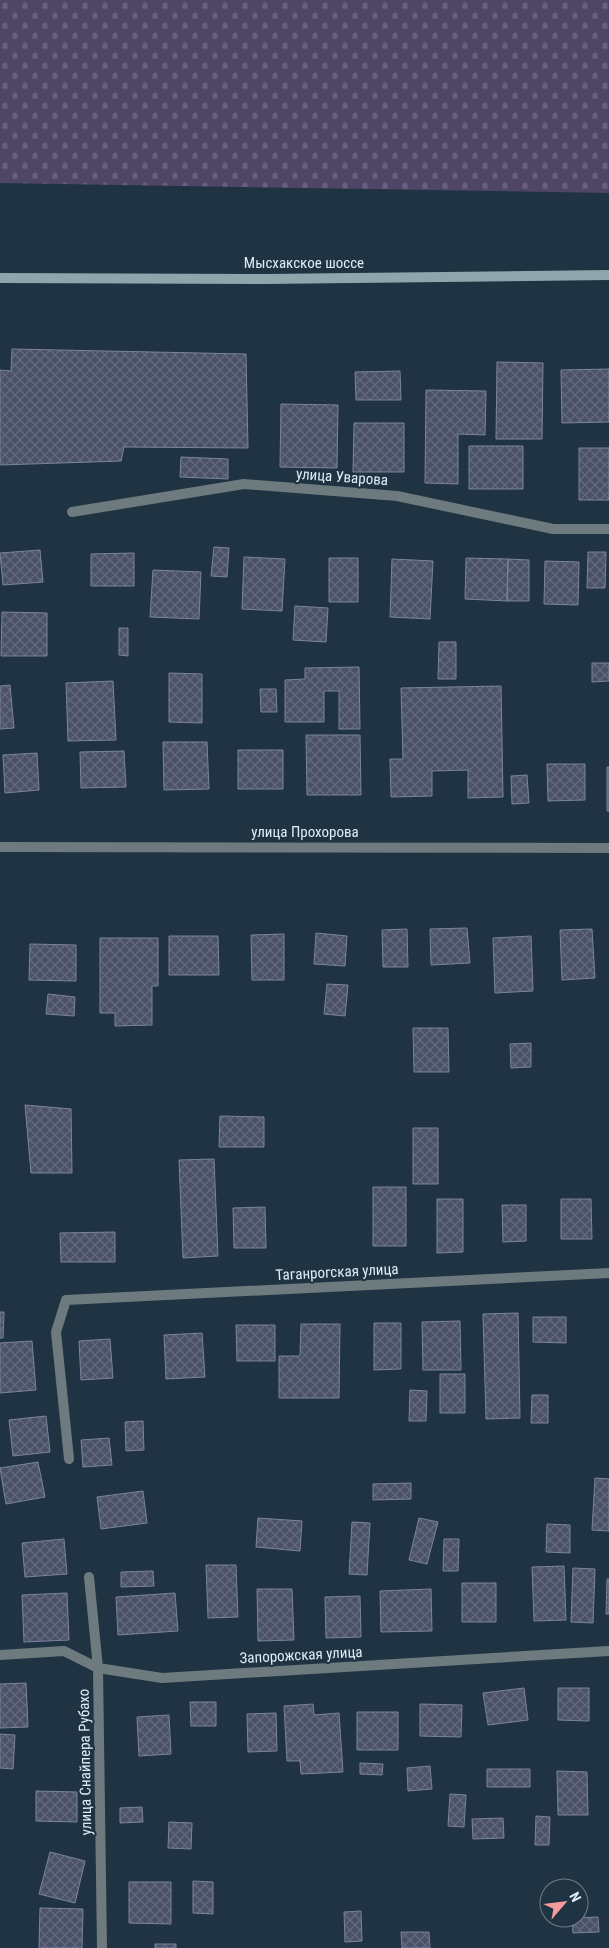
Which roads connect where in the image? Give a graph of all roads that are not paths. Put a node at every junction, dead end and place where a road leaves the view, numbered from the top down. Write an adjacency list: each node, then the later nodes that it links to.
1 (609, 275): 2 (street, Мысхакское шоссе)
2 (0, 278)
3 (72, 512): 4 (street, улица Уварова)
4 (609, 529)
5 (0, 847): 6 (street, улица Прохорова)
6 (609, 848)
7 (609, 1273): 8 (street, Таганрогская улица)
8 (69, 1458)
9 (89, 1577): 12 (street, улица Снайпера Рубахо)
10 (609, 1651): 12 (street, Запорожская улица)
11 (0, 1655): 12 (street, Запорожская улица)
12 (98, 1668): 13 (street, улица Снайпера Рубахо)
13 (102, 1948)

